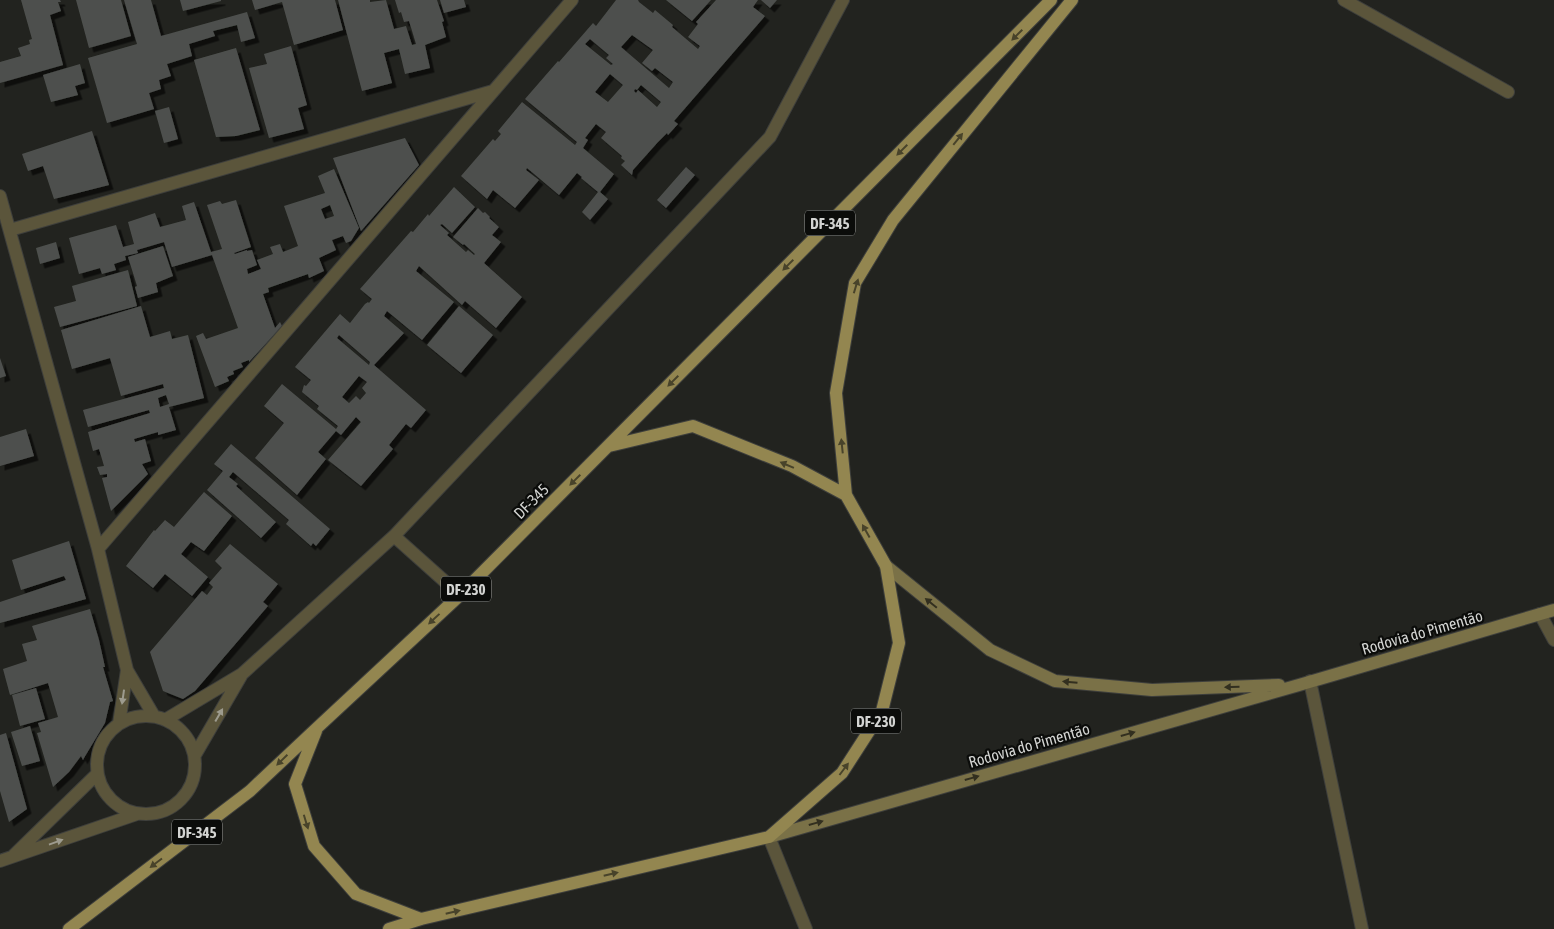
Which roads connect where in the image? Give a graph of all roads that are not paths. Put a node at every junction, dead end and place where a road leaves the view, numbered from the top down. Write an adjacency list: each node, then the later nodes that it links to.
1 (572, 0): 6 (street)
2 (844, 0): 12 (street)
3 (1051, 0): 10 (main road, DF-345 / DF-345, one-way to 10)
4 (1072, 0): 11 (main road, one-way to 4)
5 (1344, 0): 7 (street)
6 (493, 91): 9 (street); 13 (street)
7 (1508, 92)
8 (0, 196): 9 (street)
9 (10, 230): 13 (street)
10 (609, 446): 11 (main road, one-way to 10); 15 (main road, DF-345 / DF-230, one-way to 15)
11 (846, 495): 14 (main road, DF-230, one-way to 11)
12 (394, 536): 15 (street); 20 (street)
13 (98, 549): 19 (street)
14 (886, 566): 21 (main road, Rodovia do Pimentão / DF-230, one-way to 14); 28 (main road, DF-230, one-way to 14)
15 (460, 595): 24 (main road, DF-345 / DF-230, one-way to 24)
16 (1554, 610): 17 (main road, Rodovia do Pimentão / DF-230)
17 (1540, 614): 18 (street); 21 (main road, Rodovia do Pimentão / DF-230)
18 (1554, 640)
19 (127, 670): 22 (street); 23 (street, one-way to 23)
20 (242, 674): 22 (street); 25 (street, one-way to 20)
21 (1304, 683): 28 (main road, Rodovia do Pimentão / DF-230, one-way to 21); 34 (street)
22 (160, 718): 23 (street); 25 (street)
23 (119, 724): 26 (street)
24 (318, 726): 30 (main road, one-way to 30); 31 (main road, DF-345 / DF-345, one-way to 31)
25 (195, 755): 27 (street)
26 (97, 774): 27 (street); 29 (street)
27 (137, 814): 29 (street, one-way to 27)
28 (769, 836): 30 (main road, DF-230, one-way to 28); 33 (street)
29 (5, 860)
30 (421, 920): 32 (main road, DF-230)
31 (69, 929)
32 (388, 929)
33 (806, 929)
34 (1362, 929)

